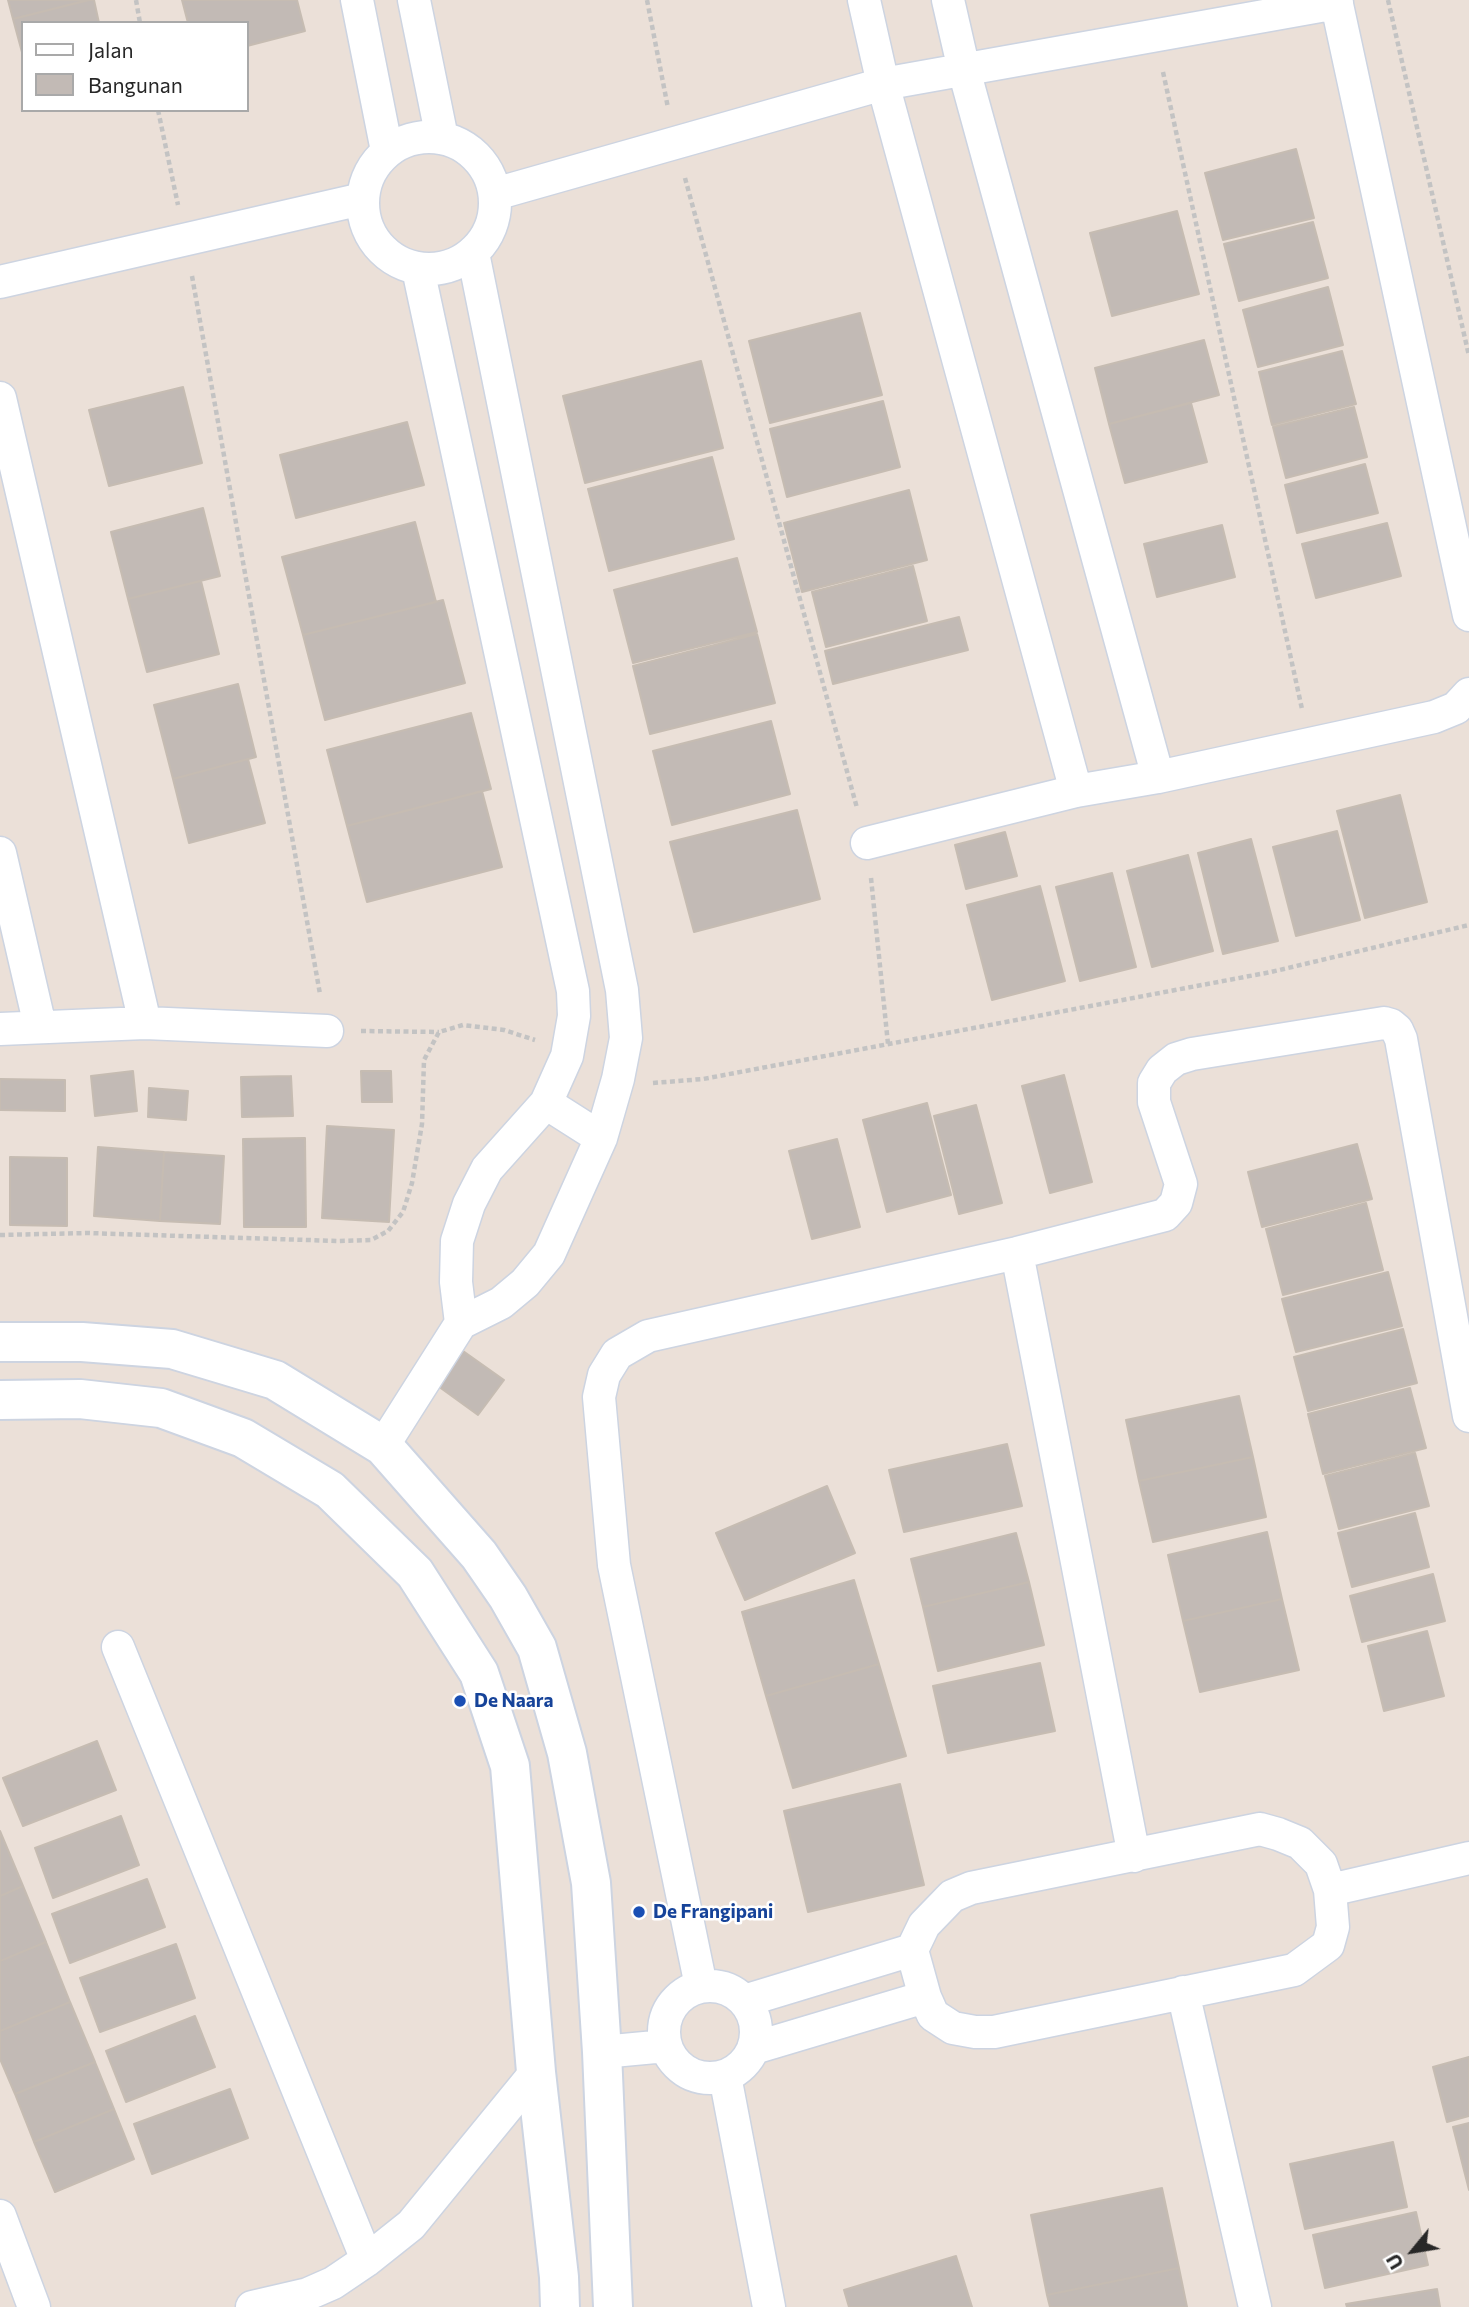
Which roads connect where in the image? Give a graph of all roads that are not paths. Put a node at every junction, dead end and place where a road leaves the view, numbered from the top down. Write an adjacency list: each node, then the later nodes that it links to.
1 (357, 0): 9 (street)
2 (414, 0): 8 (street)
3 (864, 0): 7 (street)
4 (948, 0): 6 (street)
5 (1337, 2): 6 (street); 16 (street)
6 (964, 70): 7 (street); 18 (street)
7 (883, 84): 10 (street); 19 (street)
8 (442, 138): 9 (street); 10 (street)
9 (387, 151): 11 (street)
10 (495, 194): 12 (street)
11 (362, 200): 13 (street); 14 (street)
12 (473, 253): 13 (street); 27 (street)
13 (418, 269): 26 (street)
14 (0, 282)
15 (0, 398): 22 (street)
16 (1469, 615)
17 (1469, 695): 18 (street)
18 (1158, 778): 19 (street)
19 (1076, 791): 20 (street)
20 (867, 843)
21 (0, 853): 23 (street)
22 (145, 1023): 23 (street); 25 (street)
23 (40, 1026): 24 (street)
24 (0, 1029)
25 (327, 1031)
26 (546, 1103): 27 (street); 29 (street)
27 (601, 1138): 29 (street)
28 (1017, 1253): 32 (street); 35 (street); 39 (street)
29 (461, 1323): 33 (street)
30 (0, 1342): 33 (street)
31 (0, 1400): 46 (street)
32 (1469, 1416)
33 (383, 1446): 45 (street)
34 (118, 1647): 49 (street)
35 (1134, 1856): 37 (street); 38 (street)
36 (1469, 1858): 37 (street)
37 (1330, 1890): 40 (street)
38 (912, 1950): 41 (street); 42 (street)
39 (701, 1986): 42 (street); 43 (street)
40 (1183, 1992): 41 (street); 55 (street)
41 (925, 1997): 44 (street)
42 (744, 2001): 44 (street)
43 (666, 2046): 45 (street); 47 (street)
44 (754, 2048): 47 (street)
45 (602, 2052): 53 (street)
46 (536, 2072): 49 (street); 52 (street)
47 (725, 2076): 54 (street)
48 (0, 2216): 50 (street)
49 (367, 2260): 51 (street)
50 (34, 2307)
51 (252, 2307)
52 (559, 2307)
53 (612, 2307)
54 (769, 2307)
55 (1255, 2307)

